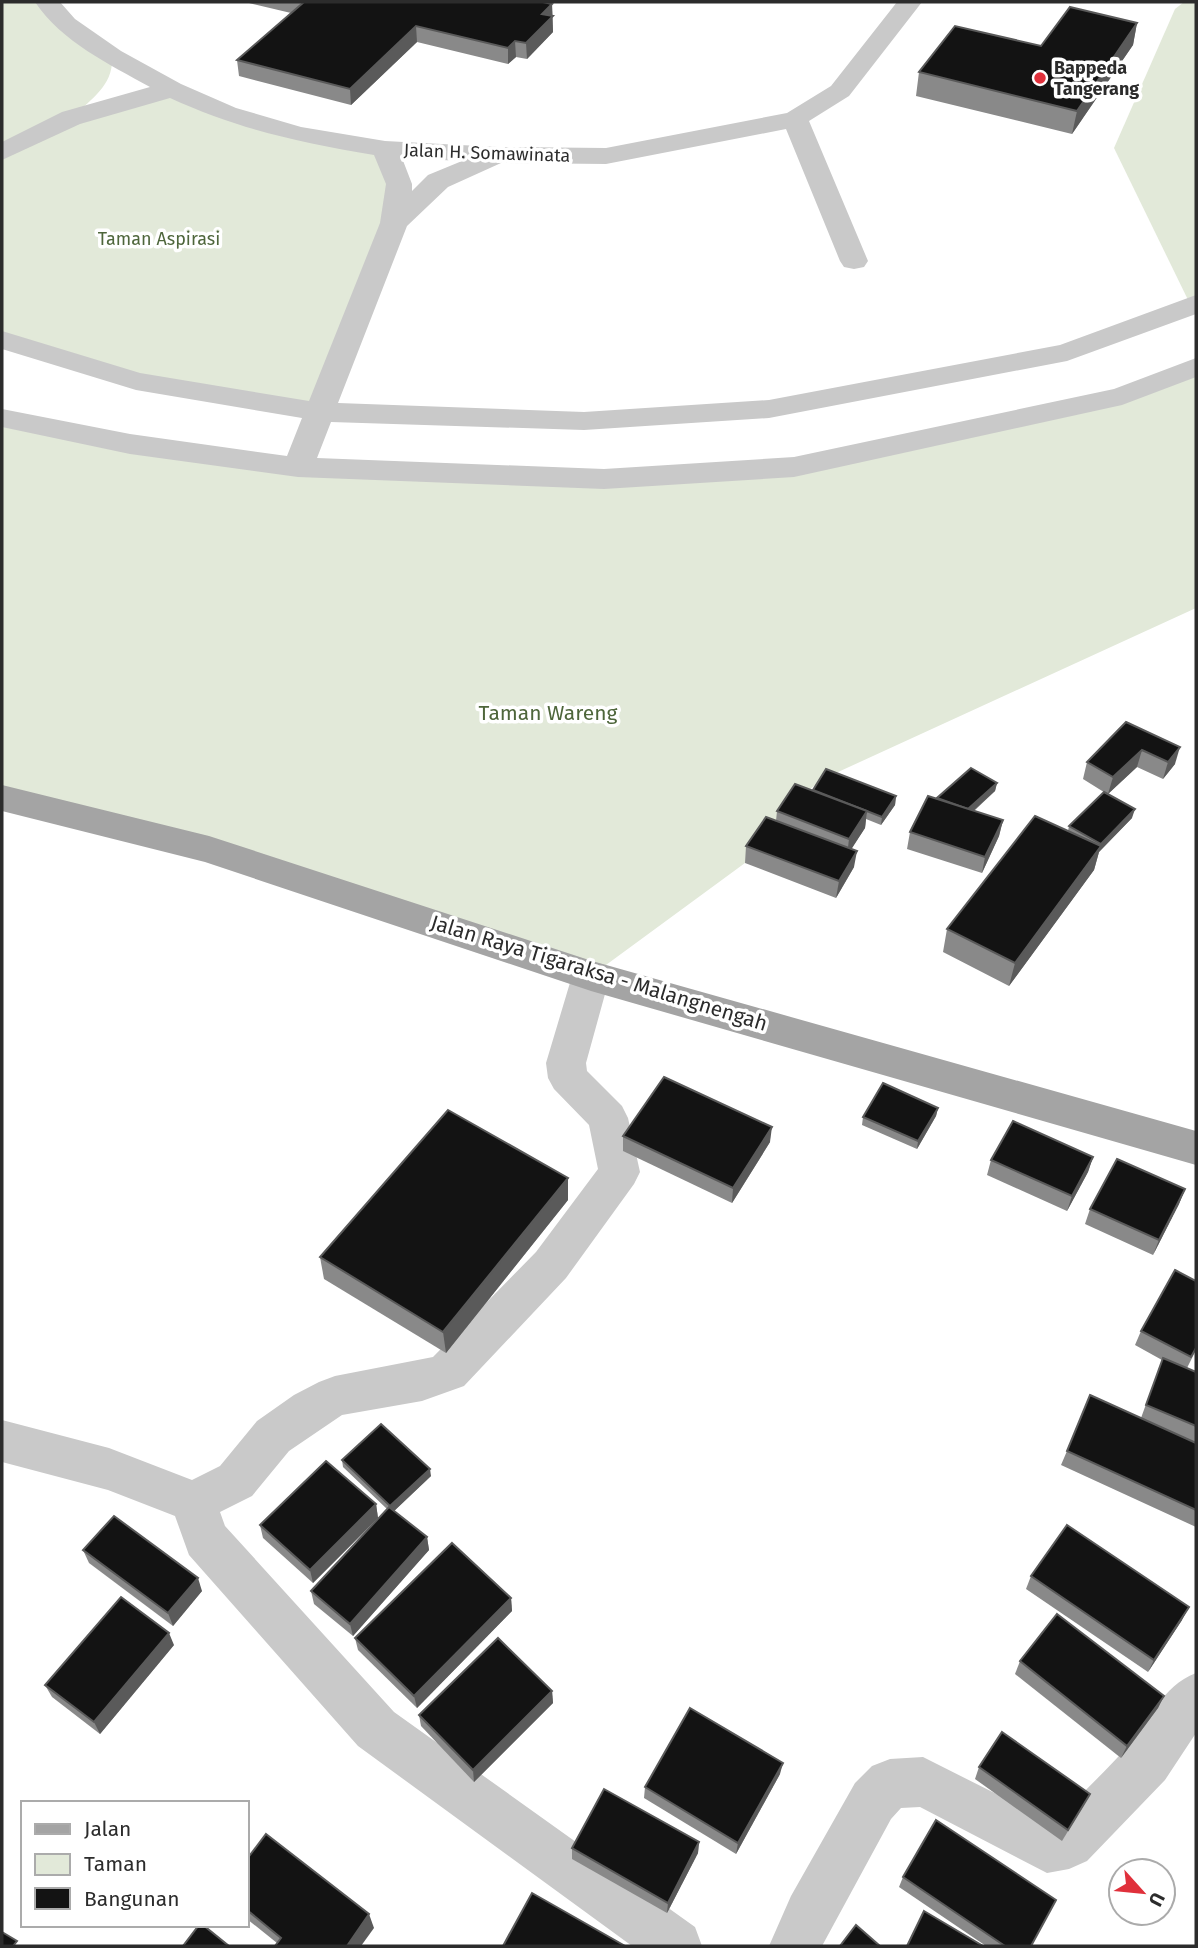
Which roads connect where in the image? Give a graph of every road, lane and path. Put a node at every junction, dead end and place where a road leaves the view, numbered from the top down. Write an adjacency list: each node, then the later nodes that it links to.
1 (47, 2): 3 (street, Jalan H. Somawinata)
2 (910, 2): 6 (street, Jalan H. Somawinata)
3 (112, 56): 4 (street, Jalan H. Somawinata); 5 (street)
4 (172, 89): 5 (street); 7 (street, Jalan H. Somawinata)
5 (71, 118): 8 (street)
6 (795, 119): 9 (street, Jalan H. Somawinata); 11 (street)
7 (385, 149): 9 (street, Jalan H. Somawinata); 10 (street)
8 (2, 152)
9 (498, 155): 10 (street)
10 (394, 223): 15 (street)
11 (853, 261)
12 (1196, 304): 15 (street)
13 (2, 340): 15 (street)
14 (1196, 367): 17 (street)
15 (321, 412): 17 (street)
16 (2, 418): 17 (street)
17 (298, 467)
18 (2, 798): 19 (main road, Jalan Raya Tigaraksa - Malangnengah)
19 (591, 976): 20 (main road, Jalan Raya Tigaraksa - Malangnengah); 22 (street)
20 (1196, 1148)
21 (2, 1441): 22 (street)
22 (194, 1502): 24 (street)
23 (1196, 1697): 25 (street)
24 (676, 1946)
25 (795, 1946)

